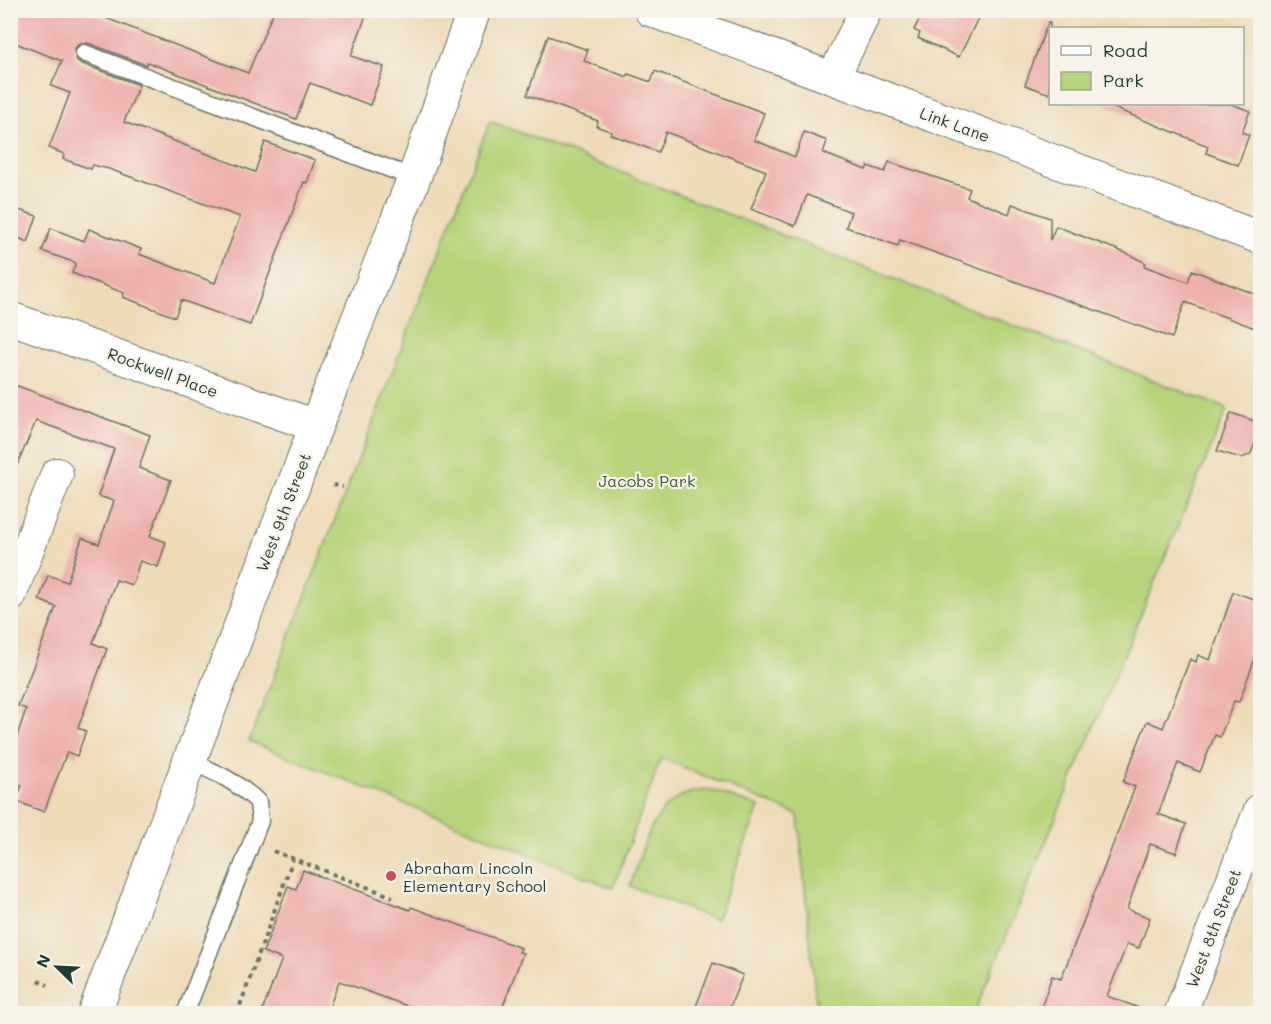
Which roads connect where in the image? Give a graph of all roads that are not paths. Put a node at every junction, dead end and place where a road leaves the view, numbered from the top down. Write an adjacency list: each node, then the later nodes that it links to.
1 (474, 10): 6 (street, West 9th Street)
2 (650, 10): 5 (street, Link Lane)
3 (866, 10): 5 (street)
4 (84, 53): 6 (lane)
5 (833, 78): 7 (street, Link Lane)
6 (414, 177): 9 (street, West 9th Street)
7 (1260, 237)
8 (10, 318): 9 (street, Rockwell Place)
9 (315, 426): 12 (street, West 9th Street)
10 (57, 474): 11 (street)
11 (12, 585)
12 (189, 761): 14 (street, West 9th Street); 15 (lane)
13 (1260, 810): 16 (street, West 8th Street)
14 (94, 1014)
15 (185, 1014)
16 (1180, 1014)

